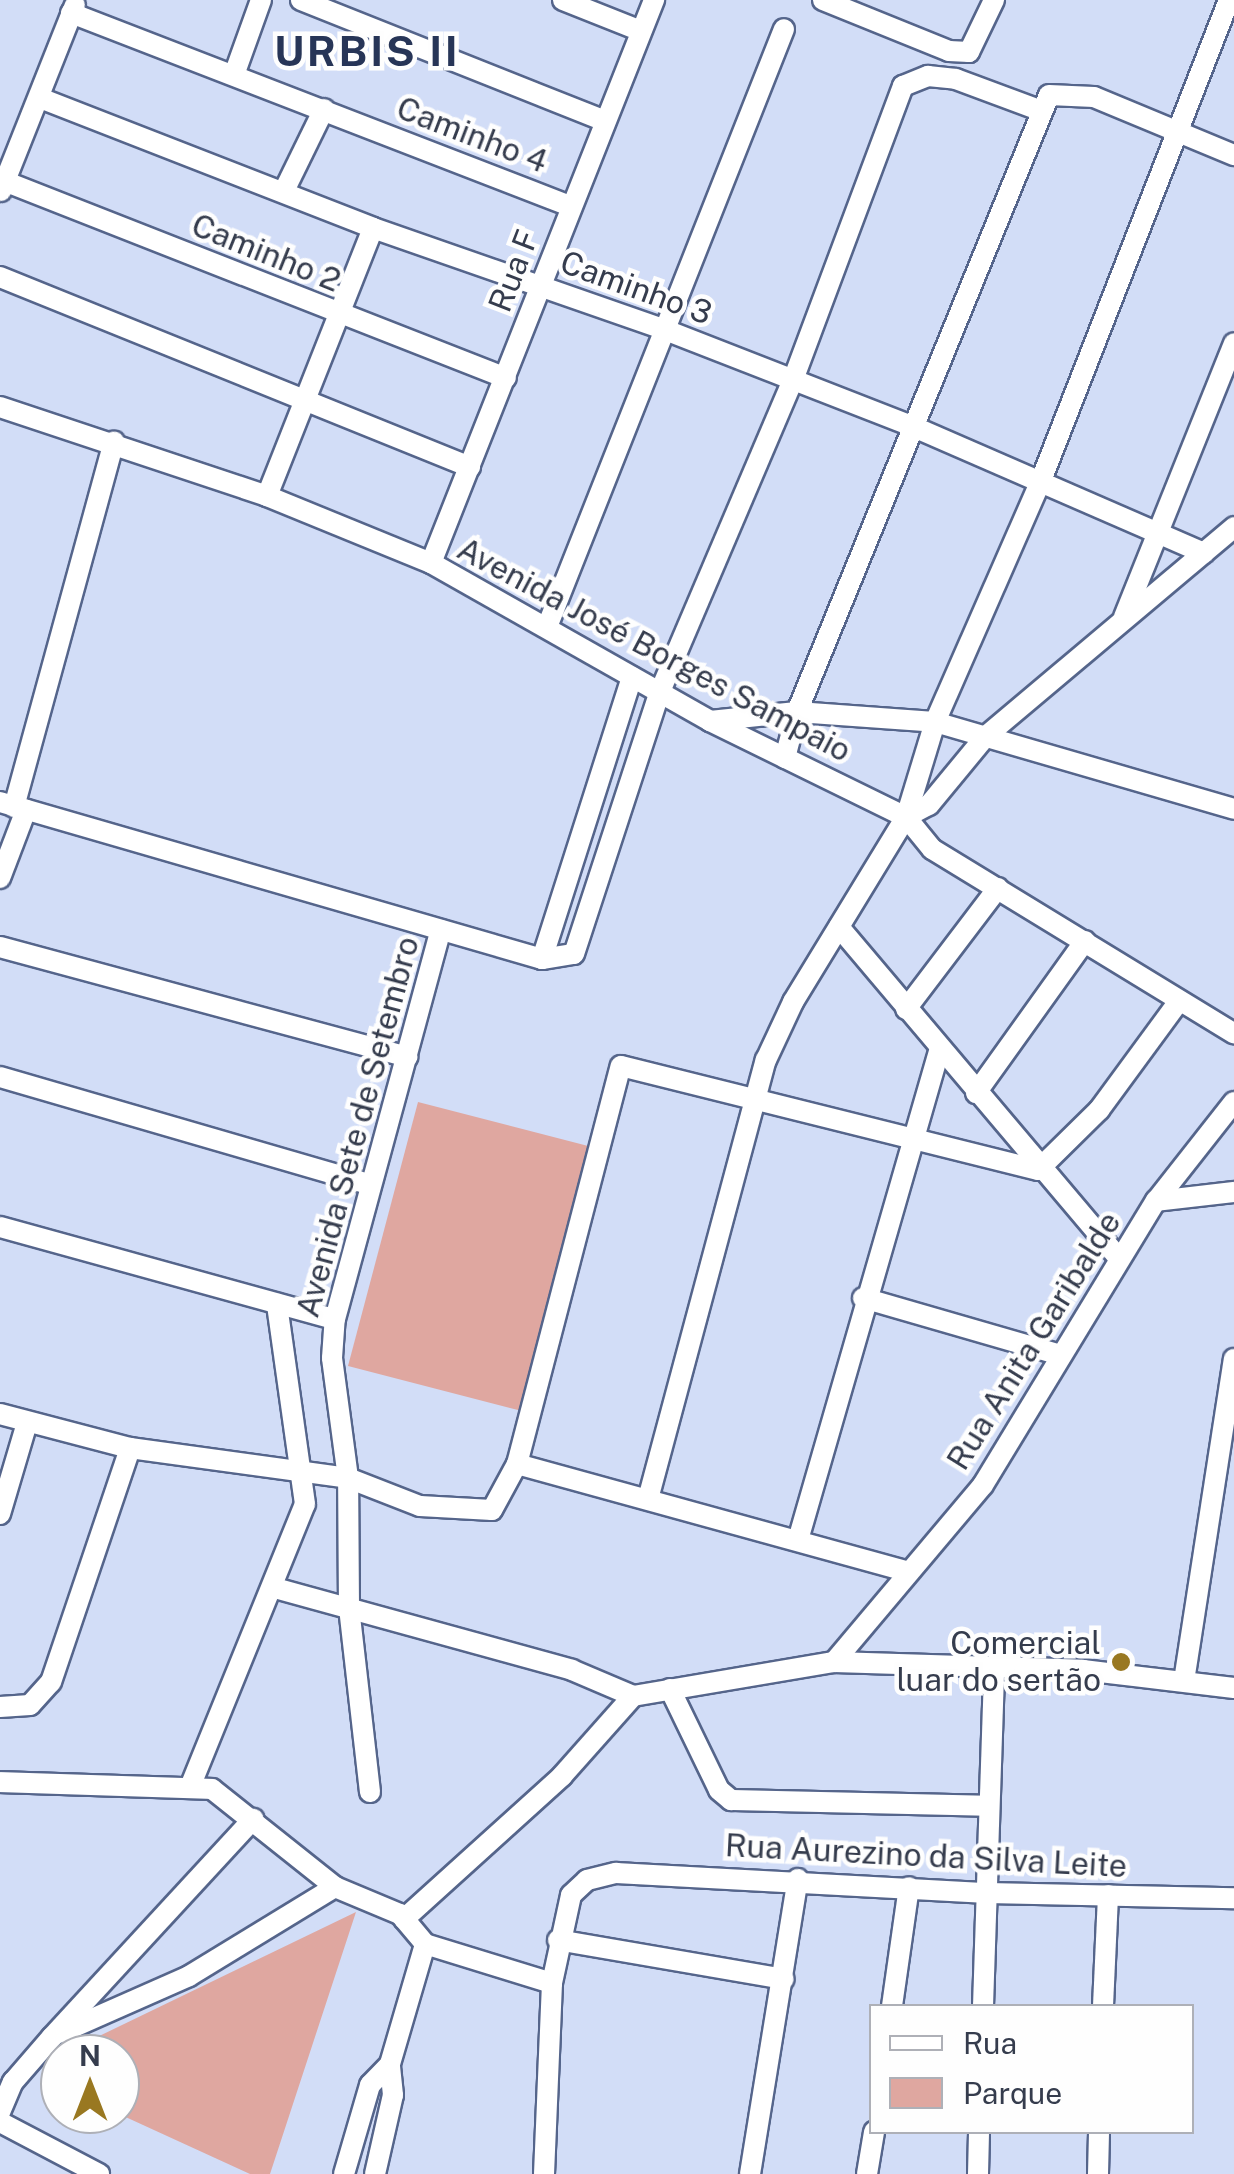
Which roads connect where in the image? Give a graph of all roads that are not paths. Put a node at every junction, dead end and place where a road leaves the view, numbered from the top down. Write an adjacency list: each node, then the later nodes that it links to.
1 (261, 0): 11 (street)
2 (301, 0): 15 (street)
3 (563, 0): 10 (street)
4 (654, 0): 10 (street, Rua F)
5 (822, 0): 6 (street)
6 (994, 0)
7 (1229, 0): 16 (street)
8 (74, 6): 11 (street, Caminho 4); 12 (street)
9 (784, 28): 25 (street)
10 (642, 31): 15 (street, Rua F)
11 (234, 75): 13 (street, Caminho 4)
12 (40, 98): 18 (street); 19 (street, Caminho 3)
13 (324, 109): 19 (street); 20 (street, Caminho 4)
14 (1042, 111): 16 (street); 28 (street); 31 (street)
15 (605, 121): 20 (street, Rua F)
16 (1179, 132): 17 (street); 34 (street)
17 (1234, 155)
18 (2, 187): 24 (street, Caminho 2)
19 (285, 189): 21 (street, Caminho 3)
20 (570, 206): 23 (street, Rua F)
21 (373, 228): 23 (street, Caminho 3); 24 (street)
22 (0, 277): 29 (street)
23 (541, 284): 25 (street, Caminho 3); 27 (street, Rua F)
24 (341, 316): 27 (street, Caminho 2); 29 (street)
25 (668, 331): 28 (street, Caminho 3); 41 (street)
26 (1234, 343): 37 (street)
27 (506, 378): 33 (street, Rua F)
28 (793, 380): 31 (street, Caminho 3); 43 (street)
29 (306, 400): 33 (street); 35 (street)
30 (0, 407): 32 (street, Avenida José Borges Sampaio)
31 (914, 427): 34 (street, Caminho 3); 44 (street)
32 (114, 441): 35 (street, Avenida José Borges Sampaio); 49 (street)
33 (470, 467): 39 (street, Rua F)
34 (1040, 483): 37 (street, Caminho 3); 46 (street)
35 (267, 496): 39 (street, Avenida José Borges Sampaio)
36 (1234, 527): 38 (street)
37 (1158, 533): 38 (street, Caminho 3); 40 (street)
38 (1204, 553): 40 (street)
39 (431, 564): 41 (street, Avenida José Borges Sampaio)
40 (1122, 624): 47 (street)
41 (547, 628): 42 (street, Avenida José Borges Sampaio)
42 (632, 677): 43 (street, Avenida José Borges Sampaio); 58 (street)
43 (659, 694): 45 (street, Avenida José Borges Sampaio); 58 (street, Avenida Sete de Setembro)
44 (797, 712): 45 (street); 46 (street); 48 (street)
45 (710, 722): 48 (street, Avenida José Borges Sampaio)
46 (935, 722): 47 (street); 51 (street)
47 (986, 737): 50 (street); 51 (street)
48 (785, 758): 51 (street, Avenida José Borges Sampaio)
49 (13, 806): 52 (street); 55 (street)
50 (1234, 808)
51 (906, 818): 53 (street, Avenida José Borges Sampaio); 54 (street)
52 (0, 878)
53 (998, 888): 56 (street, Avenida José Borges Sampaio); 60 (street)
54 (838, 927): 60 (street); 66 (street)
55 (441, 930): 58 (street, Avenida Sete de Setembro); 63 (street, Avenida Sete de Setembro)
56 (1085, 941): 59 (street, Avenida José Borges Sampaio); 65 (street)
57 (0, 948): 63 (street)
58 (542, 959)
59 (1179, 1001): 61 (street, Avenida José Borges Sampaio); 69 (street)
60 (906, 1008): 62 (street)
61 (1234, 1033)
62 (940, 1048): 65 (street); 68 (street)
63 (406, 1057): 70 (street, Avenida Sete de Setembro)
64 (0, 1077): 70 (street)
65 (976, 1093): 69 (street)
66 (756, 1100): 68 (street); 83 (street); 86 (street)
67 (1234, 1102): 72 (street)
68 (908, 1140): 69 (street); 75 (street)
69 (1038, 1170): 74 (street)
70 (368, 1184): 77 (street, Avenida Sete de Setembro)
71 (1234, 1192): 72 (street, Rua Anita Garibalde)
72 (1156, 1202): 74 (street, Rua Anita Garibalde)
73 (0, 1227): 76 (street)
74 (1120, 1258): 78 (street, Rua Anita Garibalde)
75 (864, 1298): 78 (street); 88 (street)
76 (277, 1304): 77 (street); 84 (street)
77 (335, 1320): 85 (street, Avenida Sete de Setembro)
78 (1061, 1355): 89 (street, Rua Anita Garibalde)
79 (1234, 1358): 94 (street)
80 (1, 1417): 81 (street)
81 (27, 1423): 82 (street); 87 (street)
82 (130, 1448): 84 (street); 98 (street)
83 (517, 1464): 85 (street); 86 (street)
84 (300, 1474): 85 (street); 90 (street)
85 (348, 1478): 91 (street, Avenida Sete de Setembro)
86 (648, 1499): 88 (street)
87 (0, 1514)
88 (798, 1540): 89 (street)
89 (906, 1571): 92 (street, Rua Anita Garibalde)
90 (275, 1588): 91 (street); 100 (street)
91 (349, 1608): 97 (street); 101 (street, Avenida Sete de Setembro)
92 (834, 1662): 93 (street); 96 (street)
93 (994, 1667): 94 (street); 102 (street)
94 (1184, 1681): 95 (street)
95 (1234, 1688)
96 (670, 1690): 97 (street); 102 (street)
97 (632, 1696): 110 (street)
98 (0, 1707)
99 (0, 1782): 100 (street)
100 (190, 1786): 103 (street)
101 (370, 1792)
102 (987, 1806): 107 (street)
103 (253, 1819): 105 (street); 118 (street)
104 (798, 1879): 106 (street, Rua Aurezino da Silva Leite); 111 (street, Rua Aurezino da Silva Leite); 113 (street)
105 (335, 1887): 110 (street); 119 (street)
106 (909, 1887): 107 (street, Rua Aurezino da Silva Leite); 115 (street)
107 (986, 1894): 108 (street, Rua Aurezino da Silva Leite); 116 (street)
108 (1108, 1895): 109 (street, Rua Aurezino da Silva Leite); 117 (street)
109 (1234, 1898)
110 (404, 1919): 112 (street)
111 (558, 1940): 113 (street); 114 (street)
112 (425, 1944): 114 (street); 121 (street)
113 (784, 1980): 133 (street)
114 (552, 1983): 132 (street)
115 (892, 2004)
116 (983, 2004)
117 (1103, 2004)
118 (55, 2034)
119 (59, 2034)
120 (40, 2048): 122 (street)
121 (390, 2064): 130 (street); 131 (street)
122 (7, 2078): 123 (street)
123 (0, 2112)
124 (0, 2122): 129 (street)
125 (874, 2134): 134 (street)
126 (979, 2134): 135 (street)
127 (1098, 2134): 128 (street)
128 (1098, 2171)
129 (98, 2174)
130 (344, 2174)
131 (376, 2174)
132 (544, 2174)
133 (750, 2174)
134 (867, 2174)
135 (978, 2174)

